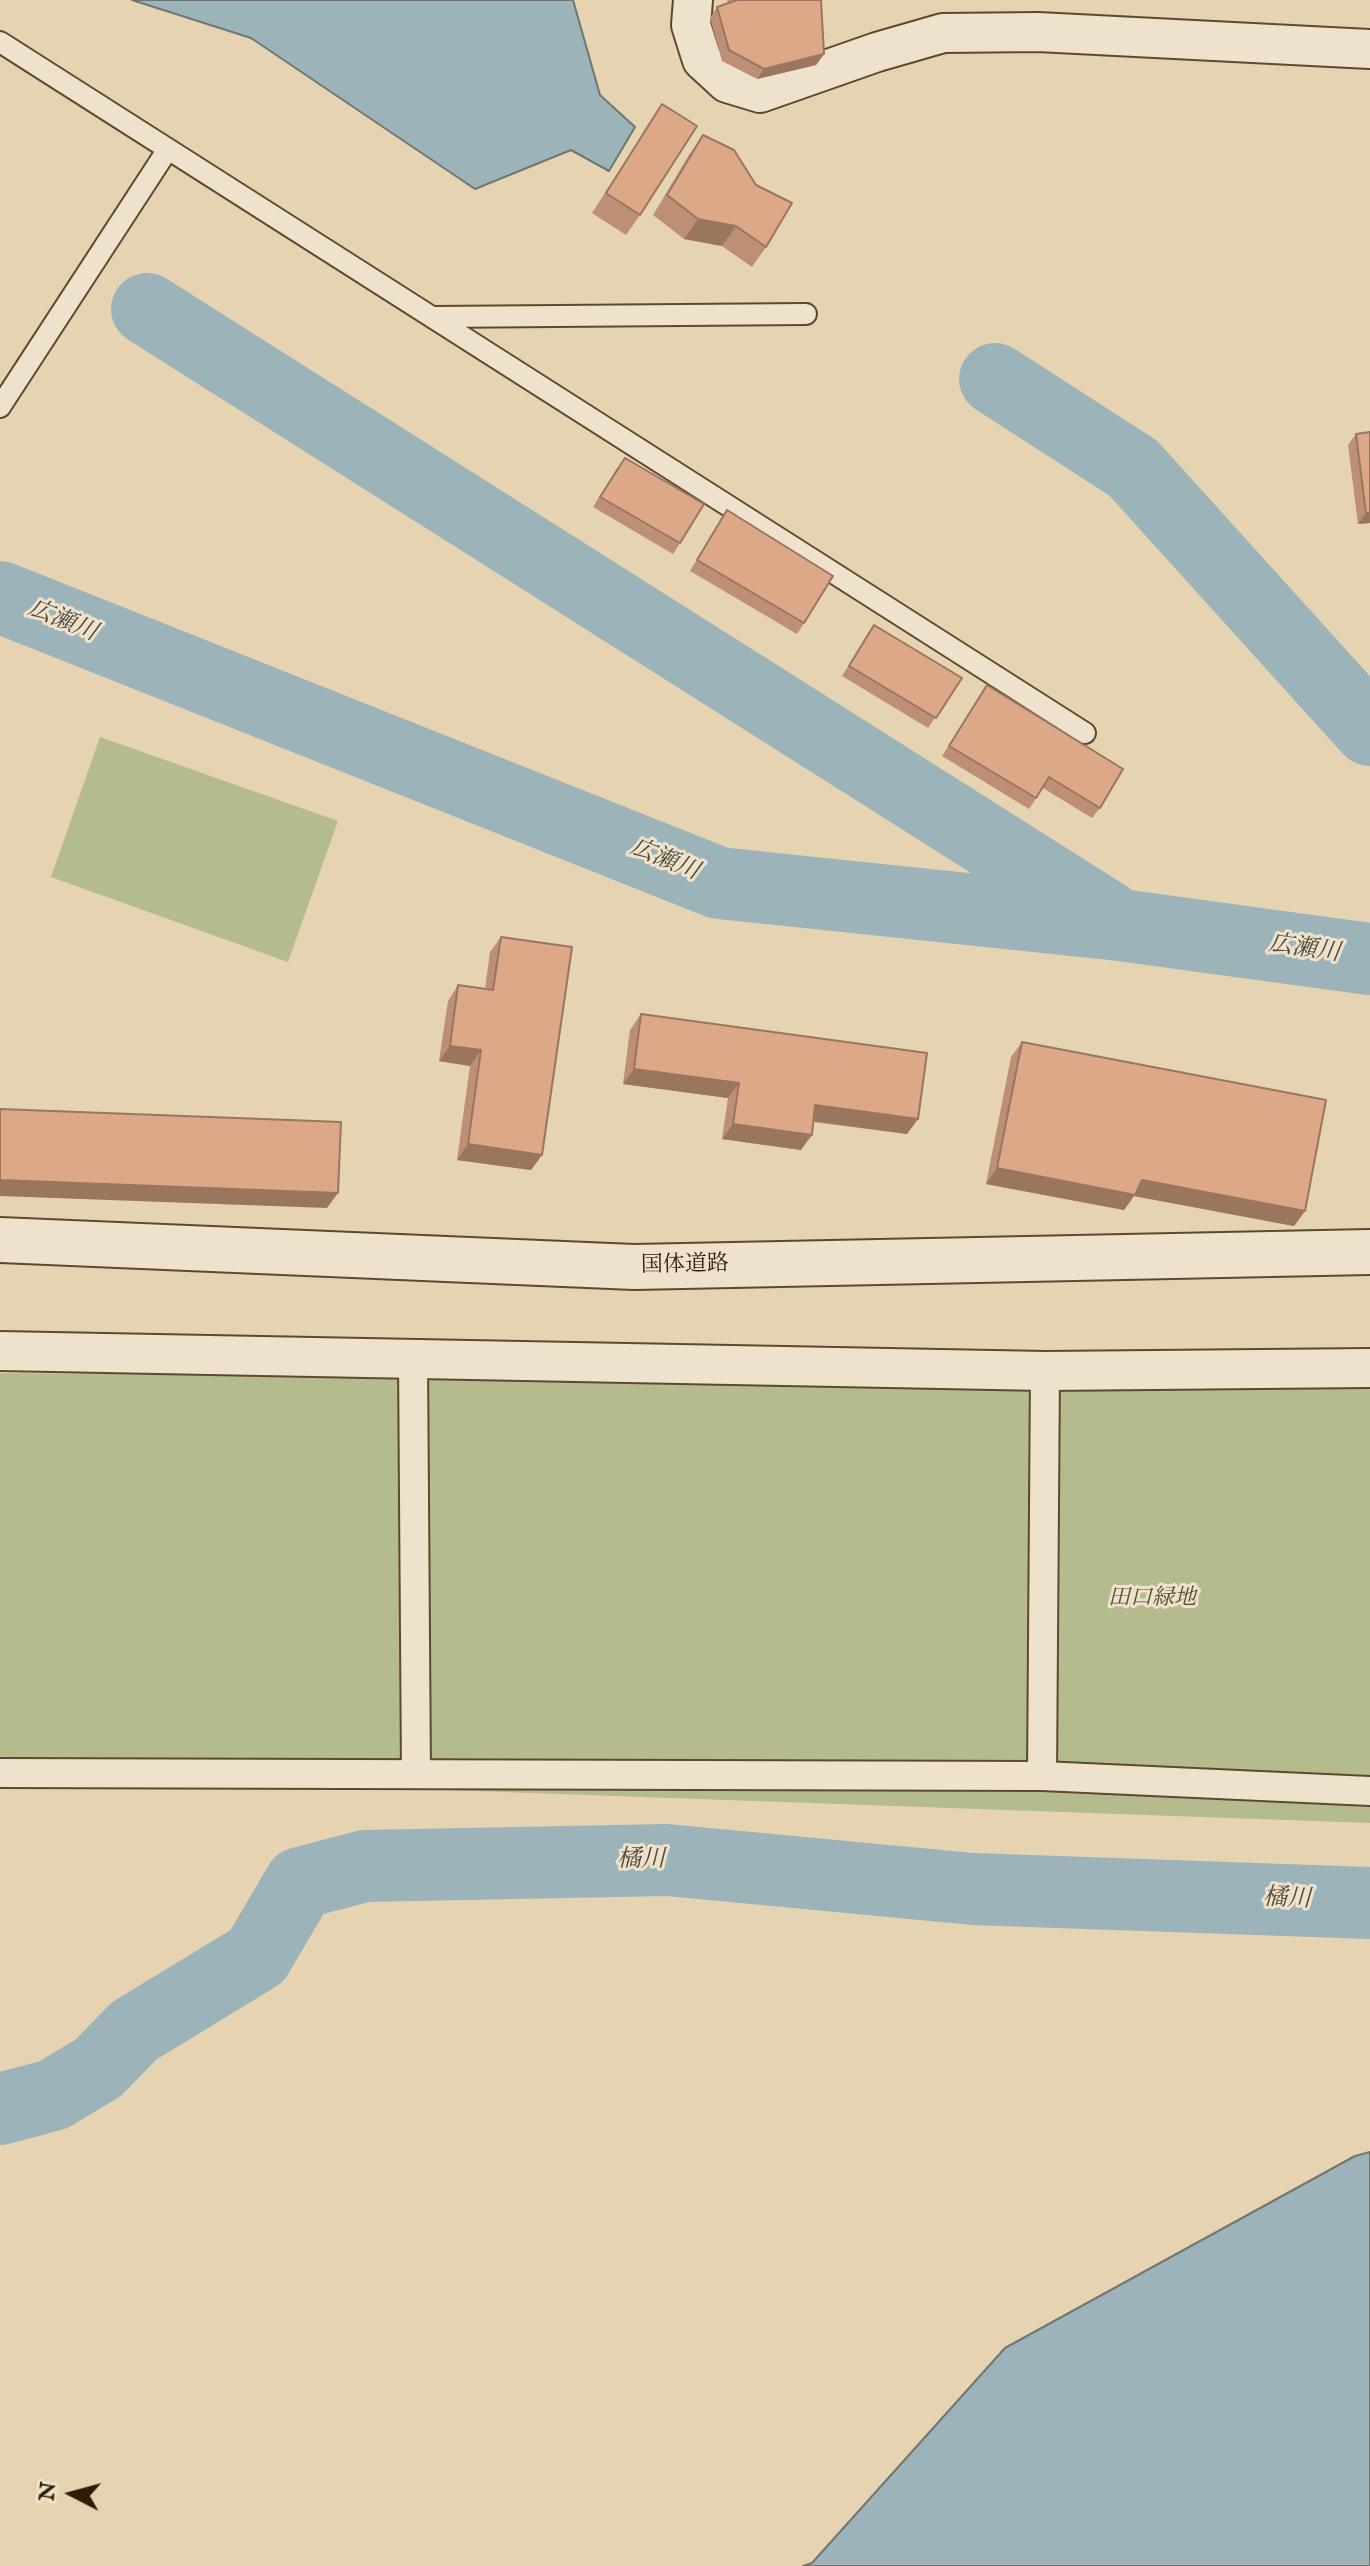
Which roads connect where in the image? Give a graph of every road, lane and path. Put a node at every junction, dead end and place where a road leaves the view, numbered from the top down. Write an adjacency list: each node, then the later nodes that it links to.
1 (693, 0): 3 (street)
2 (0, 42): 4 (lane)
3 (1370, 49)
4 (168, 149): 6 (lane); 7 (lane)
5 (806, 314): 6 (lane)
6 (433, 317): 8 (lane)
7 (0, 407)
8 (1085, 733)
9 (0, 1240): 10 (street, 国体道路)
10 (1370, 1252)
11 (0, 1351): 12 (street)
12 (413, 1358): 14 (street); 16 (street)
13 (1370, 1368): 14 (street)
14 (1045, 1371): 17 (street)
15 (0, 1773): 16 (street)
16 (416, 1774): 17 (street)
17 (1042, 1776): 18 (street)
18 (1370, 1791)

